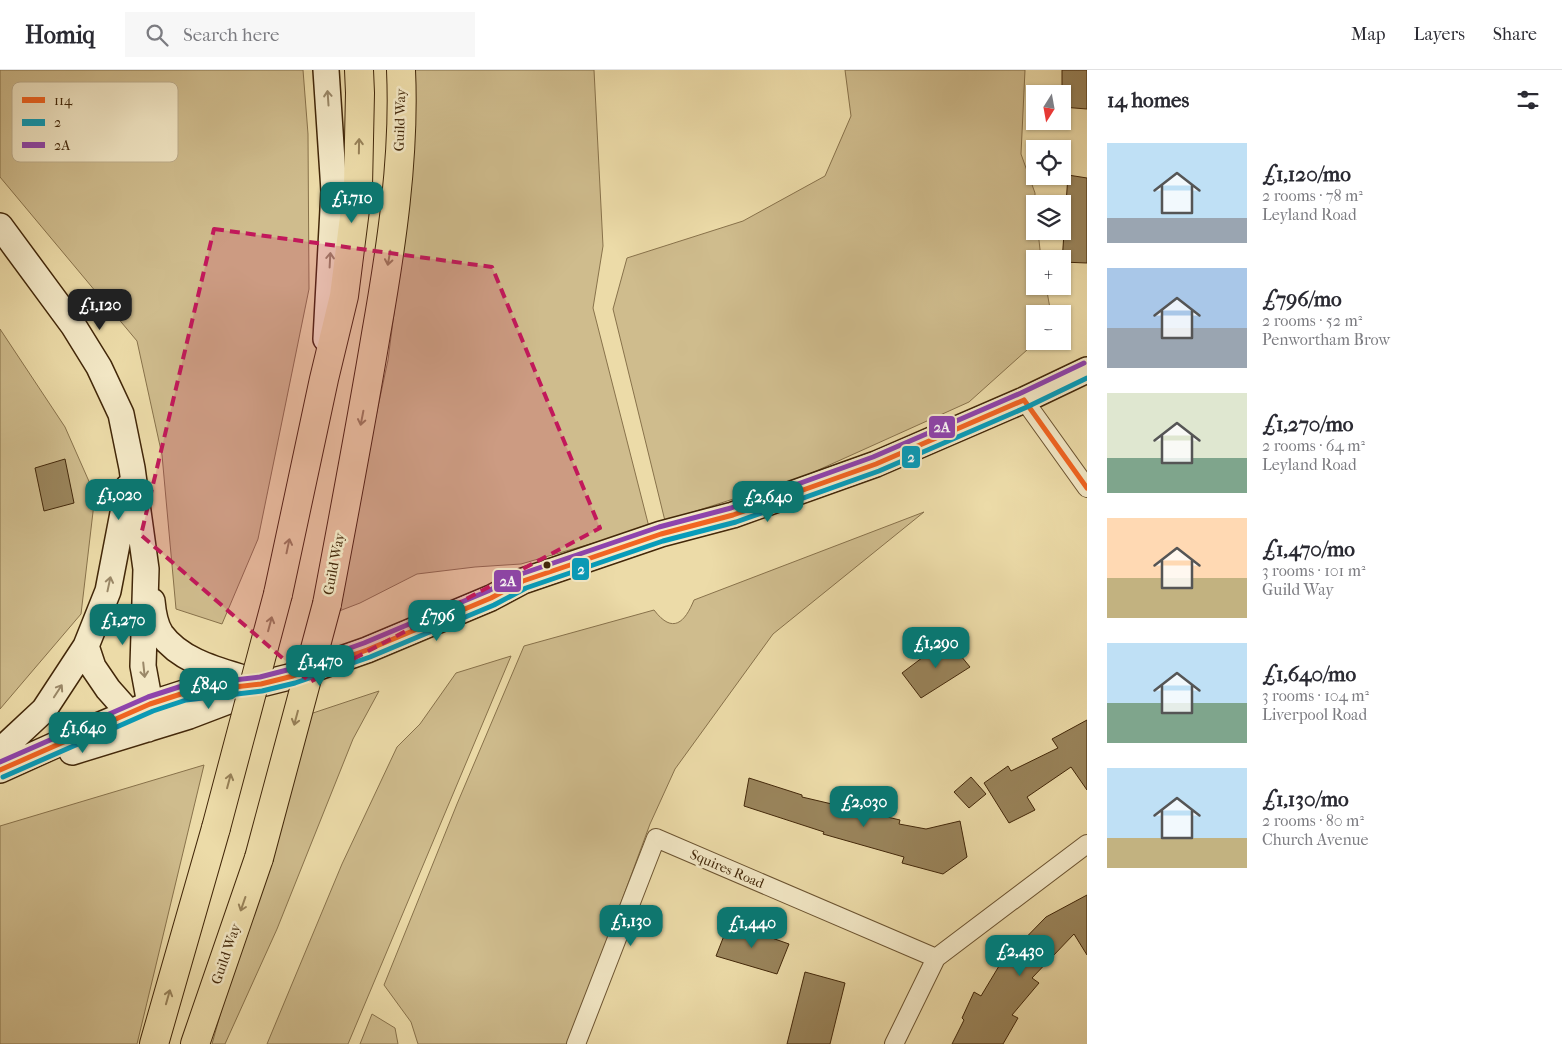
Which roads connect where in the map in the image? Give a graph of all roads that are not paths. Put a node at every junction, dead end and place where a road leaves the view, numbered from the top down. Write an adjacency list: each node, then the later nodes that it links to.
1 (326, 70): 6 (street, one-way to 1)
2 (359, 70): 6 (highway, one-way to 2)
3 (401, 70): 20 (highway, Guild Way, one-way to 20, bridge)
4 (0, 226): 8 (street)
5 (1087, 370): 7 (street)
6 (324, 379): 19 (highway, one-way to 6, bridge)
7 (1024, 400): 9 (street); 12 (street)
8 (132, 468): 10 (street); 11 (street, one-way to 8)
9 (1087, 488)
10 (146, 569): 12 (street); 13 (street, one-way to 13)
11 (86, 646): 13 (street); 14 (street, one-way to 11)
12 (261, 684): 13 (street)
13 (143, 715): 15 (street); 16 (street)
14 (0, 751)
15 (0, 770)
16 (0, 775)
17 (1087, 844): 18 (street)
18 (936, 958): 21 (street, Squires Road); 22 (street)
19 (154, 1044)
20 (195, 1044)
21 (576, 1044)
22 (894, 1044)

